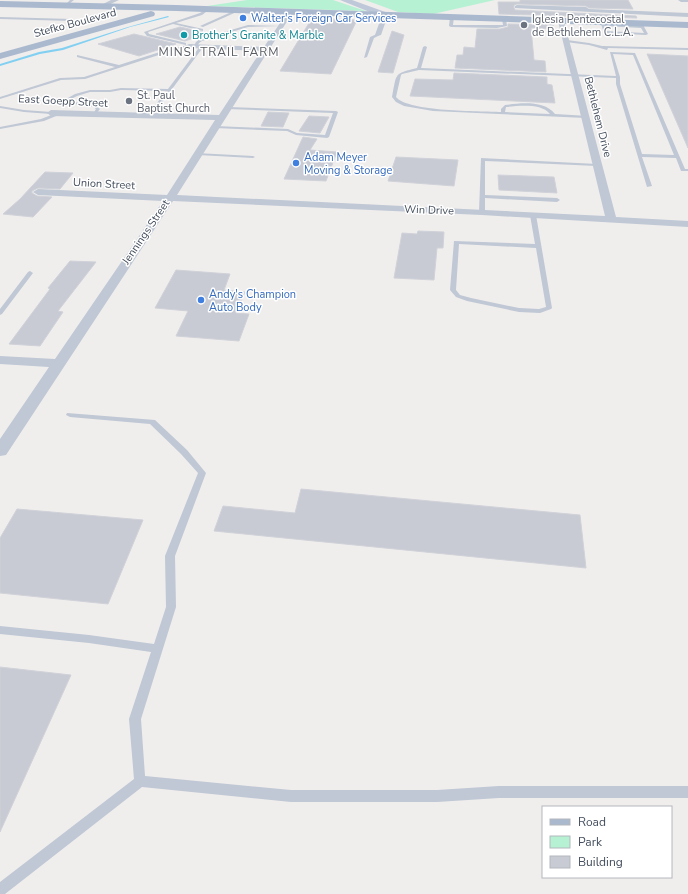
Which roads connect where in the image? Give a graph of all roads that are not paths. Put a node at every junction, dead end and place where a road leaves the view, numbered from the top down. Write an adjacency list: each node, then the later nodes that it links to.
1 (72, 0): 9 (lane)
2 (116, 0): 10 (street)
3 (226, 0): 12 (main road, Stefko Boulevard)
4 (344, 0): 17 (street)
5 (681, 0): 6 (street)
6 (688, 0)
7 (591, 3): 15 (street)
8 (0, 4): 9 (main road)
9 (65, 5): 10 (main road)
10 (102, 6): 12 (main road)
11 (517, 7): 15 (street)
12 (176, 8): 13 (main road); 34 (main road, Stefko Boulevard)
13 (208, 9): 14 (main road); 23 (lane)
14 (239, 10): 16 (main road); 23 (lane)
15 (586, 10): 18 (street); 22 (street)
16 (290, 12): 17 (main road); 25 (street, Jennings Street)
17 (385, 15): 21 (main road); 26 (street)
18 (688, 15)
19 (0, 18): 20 (lane)
20 (72, 20)
21 (561, 21): 22 (main road); 27 (street, Bethlehem Drive)
22 (589, 22): 24 (main road)
23 (173, 24): 28 (lane)
24 (688, 25)
25 (280, 26): 28 (lane); 31 (street, Jennings Street)
26 (378, 35): 36 (lane)
27 (567, 42): 30 (lane); 39 (street, Bethlehem Drive)
28 (196, 46): 31 (street); 37 (lane, East Goepp Street); 41 (lane)
29 (425, 47): 38 (lane)
30 (602, 47): 32 (lane); 33 (lane)
31 (266, 49): 46 (street, Jennings Street)
32 (688, 49)
33 (611, 53): 40 (lane); 58 (lane)
34 (0, 56)
35 (78, 56): 37 (lane)
36 (365, 58)
37 (119, 66): 43 (lane, East Goepp Street)
38 (419, 69): 39 (lane); 49 (lane)
39 (576, 76): 40 (lane); 52 (street, Bethlehem Drive)
40 (618, 77): 56 (lane)
41 (169, 90): 48 (lane); 50 (lane)
42 (5, 92): 43 (lane)
43 (10, 94): 44 (lane, East Goepp Street)
44 (0, 98)
45 (0, 107): 47 (lane, East Goepp Street)
46 (228, 108): 53 (street, Jennings Street); 53 (lane)
47 (55, 113): 48 (street, East Goepp Street); 54 (lane)
48 (96, 114): 50 (street, East Goepp Street)
49 (503, 114): 51 (lane); 51 (lane)
50 (150, 115): 53 (street, East Goepp Street)
51 (554, 116): 52 (lane)
52 (586, 117): 59 (street, Bethlehem Drive)
53 (218, 122): 55 (street, Jennings Street)
54 (0, 128)
55 (198, 154): 57 (lane); 64 (street, Jennings Street)
56 (640, 155): 58 (lane); 61 (lane)
57 (253, 157)
58 (677, 157): 60 (lane)
59 (597, 165): 63 (lane); 68 (street, Bethlehem Drive)
60 (688, 170)
61 (649, 186)
62 (38, 192): 64 (street, Union Street)
63 (482, 196): 65 (lane); 66 (lane)
64 (169, 199): 66 (street, Win Drive); 74 (street, Jennings Street)
65 (557, 200)
66 (482, 212): 67 (street, Win Drive)
67 (533, 215): 68 (street, Win Drive); 70 (lane)
68 (610, 219): 69 (street, Win Drive)
69 (687, 225)
70 (538, 246): 70 (lane)
71 (30, 273): 72 (lane)
72 (0, 313)
73 (0, 360): 74 (street)
74 (58, 363): 76 (street, Jennings Street)
75 (70, 416): 78 (lane)
76 (0, 451)
77 (0, 630): 78 (lane)
78 (157, 649): 79 (lane)
79 (140, 781): 80 (lane); 81 (lane)
80 (688, 792)
81 (0, 890)

